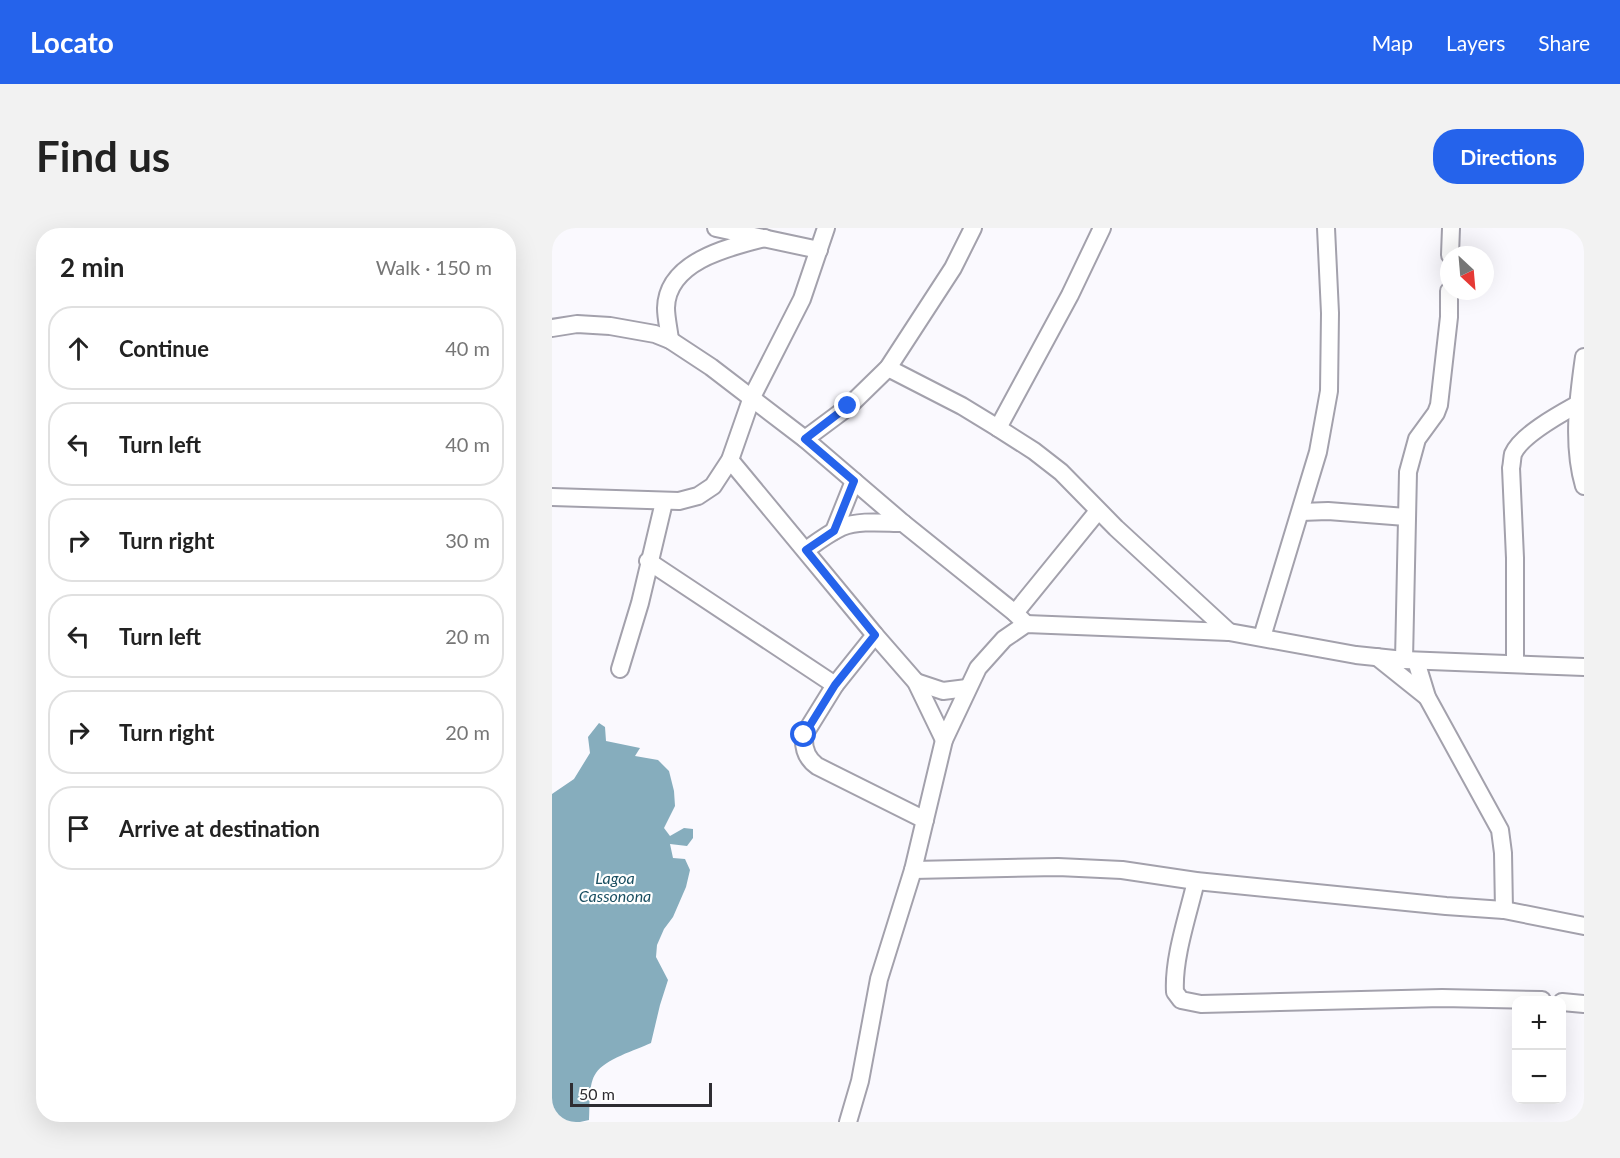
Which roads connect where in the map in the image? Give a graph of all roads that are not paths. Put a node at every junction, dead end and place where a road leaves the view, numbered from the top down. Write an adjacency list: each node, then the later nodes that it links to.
1 (716, 228): 7 (street)
2 (826, 228): 9 (street)
3 (973, 228): 14 (street)
4 (1102, 228): 17 (street)
5 (1326, 228): 25 (street)
6 (1451, 228): 8 (street)
7 (765, 238): 9 (street); 12 (street)
8 (1450, 246)
9 (819, 250): 15 (street)
10 (1449, 300): 26 (street)
11 (552, 328): 12 (street)
12 (670, 340): 15 (street)
13 (1584, 357): 16 (street)
14 (888, 368): 17 (street); 18 (street)
15 (752, 398): 18 (street); 19 (street)
16 (1578, 404): 21 (street); 37 (street)
17 (998, 428): 24 (street)
18 (805, 439): 20 (street)
19 (730, 460): 23 (street); 29 (street)
20 (854, 481): 27 (street); 28 (street)
21 (1584, 486)
22 (552, 497): 23 (street)
23 (664, 502): 30 (street)
24 (1098, 511): 31 (street); 32 (street)
25 (1301, 512): 26 (street); 34 (street)
26 (1406, 517): 36 (street)
27 (903, 523): 28 (street); 31 (street)
28 (834, 531): 29 (street)
29 (806, 550): 33 (street)
30 (648, 561): 39 (street); 41 (street)
31 (1021, 619): 32 (street); 42 (street)
32 (1229, 632): 34 (street)
33 (875, 635): 40 (street); 41 (street)
34 (1262, 637): 35 (street)
35 (1377, 657): 36 (street); 43 (street)
36 (1410, 661): 37 (street); 43 (street)
37 (1515, 664): 38 (street)
38 (1584, 667)
39 (620, 669)
40 (916, 682): 42 (street); 44 (street)
41 (835, 685): 45 (street)
42 (967, 688): 44 (street)
43 (1427, 697): 48 (street)
44 (944, 740): 45 (street)
45 (925, 820): 46 (street)
46 (913, 870): 47 (street); 53 (street)
47 (1196, 881): 48 (street); 50 (street)
48 (1504, 910): 49 (street)
49 (1584, 926)
50 (1512, 999)
51 (1566, 1003): 52 (street)
52 (1584, 1005)
53 (848, 1122)

